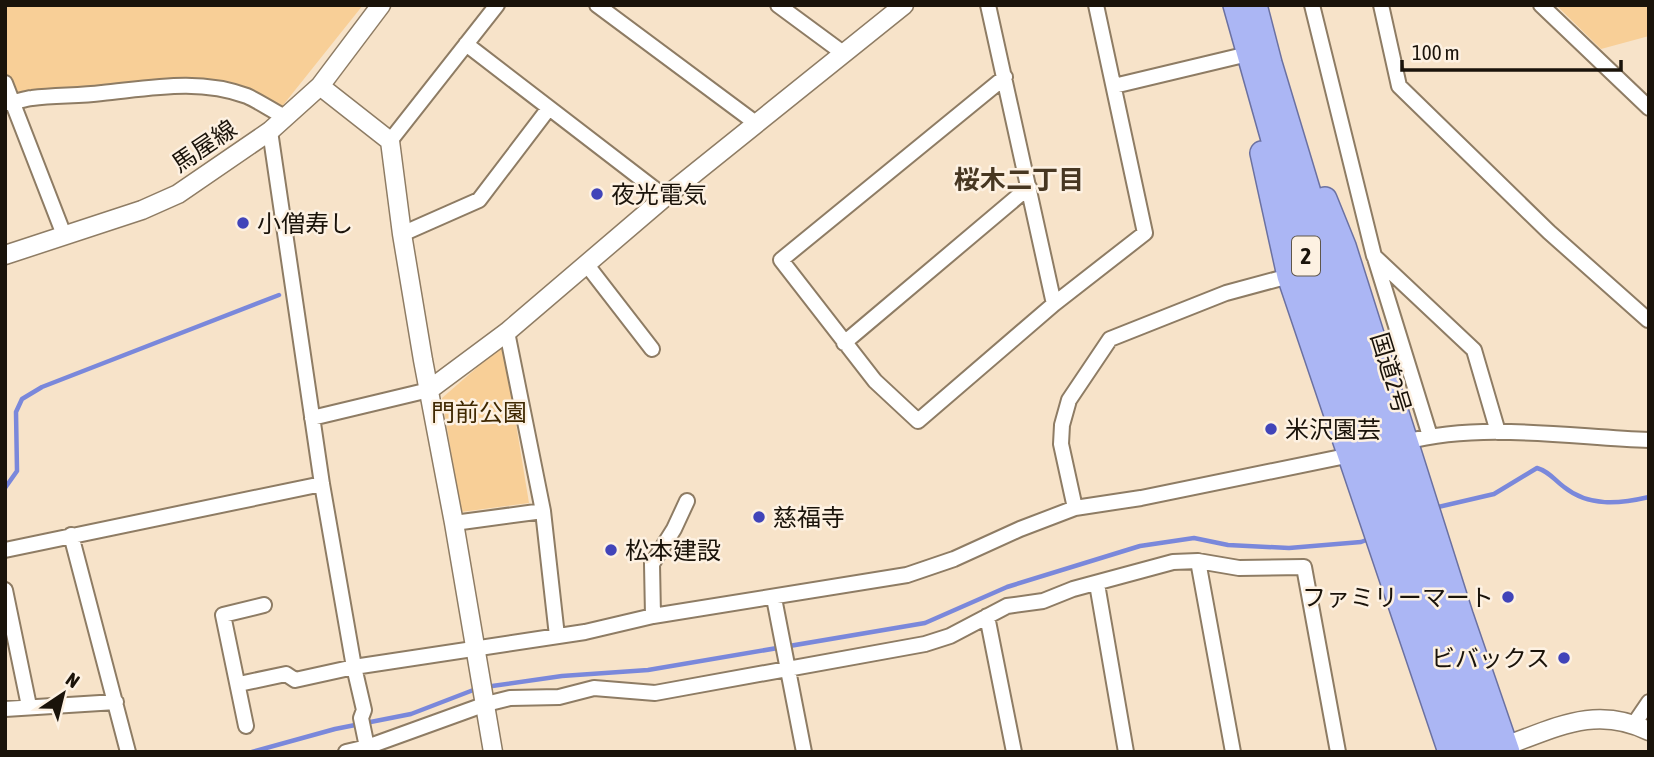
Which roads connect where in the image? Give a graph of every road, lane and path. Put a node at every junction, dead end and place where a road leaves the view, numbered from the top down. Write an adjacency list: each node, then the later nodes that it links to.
1 (381, 5): 18 (street, 馬屋線)
2 (497, 5): 13 (street)
3 (597, 5): 24 (street)
4 (778, 5): 14 (street)
5 (904, 5): 14 (street)
6 (988, 5): 16 (street)
7 (1096, 5): 19 (street)
8 (1235, 5): 15 (highway, 国道2号 / 2)
9 (1255, 5): 15 (highway, 国道2号 / 2)
10 (1312, 5): 32 (street)
11 (1381, 5): 36 (street)
12 (1541, 5): 22 (street)
13 (466, 44): 21 (street); 26 (street)
14 (843, 53): 24 (street)
15 (1257, 64): 19 (street); 34 (highway, 2); 45 (highway, 2); 49 (highway, 国道2号 / 2)
16 (1005, 76): 27 (street); 38 (street)
17 (5, 83): 20 (street)
18 (320, 86): 23 (street, 馬屋線); 26 (street)
19 (1114, 86): 35 (street)
20 (9, 103): 23 (street); 30 (street)
21 (549, 108): 28 (street); 29 (street)
22 (1649, 108)
23 (285, 117): 25 (street, 馬屋線)
24 (757, 124): 28 (street)
25 (270, 131): 30 (street, 馬屋線); 41 (street)
26 (390, 141): 29 (street)
27 (1029, 187): 35 (street); 38 (street)
28 (665, 197): 33 (street)
29 (402, 234): 40 (street)
30 (64, 235): 31 (street, 馬屋線)
31 (5, 255)
32 (1374, 257): 42 (street); 43 (street)
33 (587, 265): 37 (street); 39 (street)
34 (1289, 276): 46 (highway, 2); 50 (street)
35 (1054, 304): 38 (street)
36 (1649, 319)
37 (507, 332): 40 (street); 51 (street)
38 (844, 343)
39 (652, 349)
40 (429, 390): 41 (street); 52 (street)
41 (312, 418): 47 (street)
42 (1498, 432): 43 (street); 44 (street)
43 (1430, 436): 45 (street)
44 (1649, 440)
45 (1405, 442): 49 (highway, 2)
46 (1351, 454): 49 (highway, 2); 50 (street)
47 (322, 484): 53 (street); 64 (street)
48 (687, 501): 61 (street)
49 (1395, 504): 66 (highway, 国道2号 / 2); 76 (highway, 2); 85 (highway, 2)
50 (1075, 508): 58 (street)
51 (543, 511): 52 (street); 62 (street)
52 (454, 523): 63 (street)
53 (71, 535): 54 (street); 68 (street)
54 (5, 550)
55 (1198, 561): 56 (street); 83 (street); 84 (street)
56 (1097, 584): 60 (street); 82 (street)
57 (5, 590): 71 (street)
58 (774, 598): 61 (street); 65 (street)
59 (264, 606): 67 (street)
60 (987, 616): 65 (street); 81 (street)
61 (653, 617): 62 (street)
62 (557, 636): 63 (street)
63 (474, 649): 64 (street); 70 (street)
64 (354, 667): 67 (street); 75 (street)
65 (789, 668): 70 (street); 80 (street)
66 (1453, 680): 76 (highway, 国道2号 / 2); 86 (highway, 国道2号 / 2)
67 (239, 684): 73 (street)
68 (116, 702): 71 (street); 77 (street)
69 (1649, 702): 74 (street)
70 (486, 704): 75 (street); 79 (street)
71 (29, 706): 72 (street)
72 (5, 709)
73 (247, 726)
74 (1641, 728): 76 (street)
75 (367, 747): 78 (street)
76 (1498, 750)
77 (128, 752)
78 (346, 752)
79 (493, 752)
80 (804, 752)
81 (1014, 752)
82 (1126, 752)
83 (1233, 752)
84 (1338, 752)
85 (1450, 752)
86 (1469, 752)

